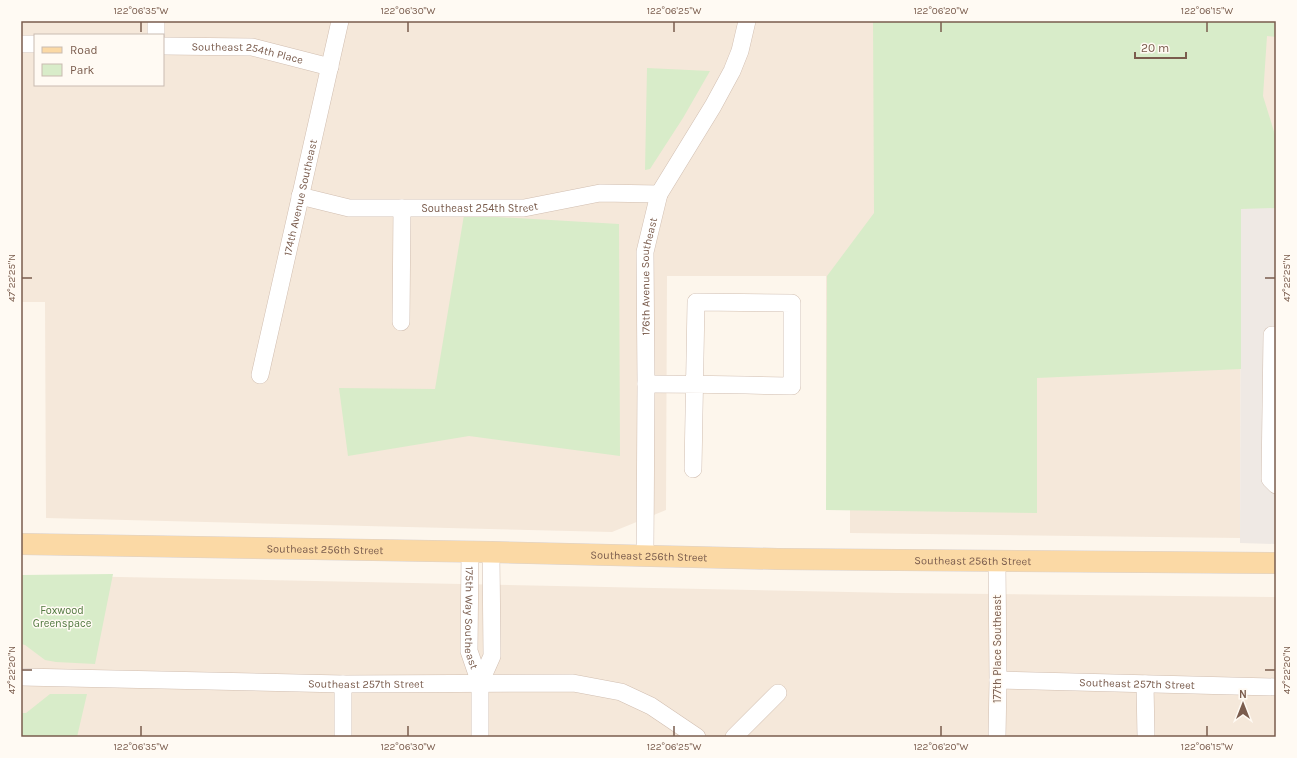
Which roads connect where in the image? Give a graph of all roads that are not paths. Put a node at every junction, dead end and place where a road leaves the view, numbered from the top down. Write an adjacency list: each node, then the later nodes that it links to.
1 (156, 21): 4 (street)
2 (340, 21): 8 (street, 174th Avenue Southeast)
3 (747, 21): 9 (street, 176th Avenue Southeast)
4 (156, 34)
5 (21, 44): 6 (street)
6 (34, 44)
7 (164, 46): 8 (street, Southeast 254th Place)
8 (330, 66): 10 (street, 174th Avenue Southeast)
9 (659, 194): 11 (street, Southeast 254th Street); 15 (street, 176th Avenue Southeast)
10 (300, 196): 11 (street, Southeast 254th Street); 14 (street, 174th Avenue Southeast)
11 (402, 208): 12 (street)
12 (401, 322)
13 (1276, 335): 18 (street)
14 (260, 375)
15 (646, 384): 16 (street); 22 (street, 176th Avenue Southeast)
16 (695, 384): 16 (street); 17 (street)
17 (693, 469)
18 (1276, 485)
19 (21, 544): 20 (main road, Southeast 256th Street)
20 (470, 552): 21 (main road, Southeast 256th Street); 27 (street, 175th Way Southeast)
21 (491, 552): 22 (main road, Southeast 256th Street); 27 (street, 175th Way Southeast)
22 (645, 555): 23 (main road, Southeast 256th Street)
23 (997, 561): 24 (main road, Southeast 256th Street); 26 (street, 177th Place Southeast)
24 (1276, 563)
25 (21, 677): 28 (street, Southeast 257th Street)
26 (998, 680): 29 (street, Southeast 257th Street); 36 (street, 177th Place Southeast)
27 (480, 683): 28 (street, Southeast 257th Street); 33 (street, 175th Way Southeast); 34 (street, Southeast 257th Street)
28 (342, 684): 32 (street)
29 (1145, 684): 30 (street, Southeast 257th Street); 37 (street)
30 (1276, 687)
31 (778, 693): 35 (street)
32 (343, 737)
33 (480, 737)
34 (696, 737)
35 (734, 737)
36 (997, 737)
37 (1146, 737)

